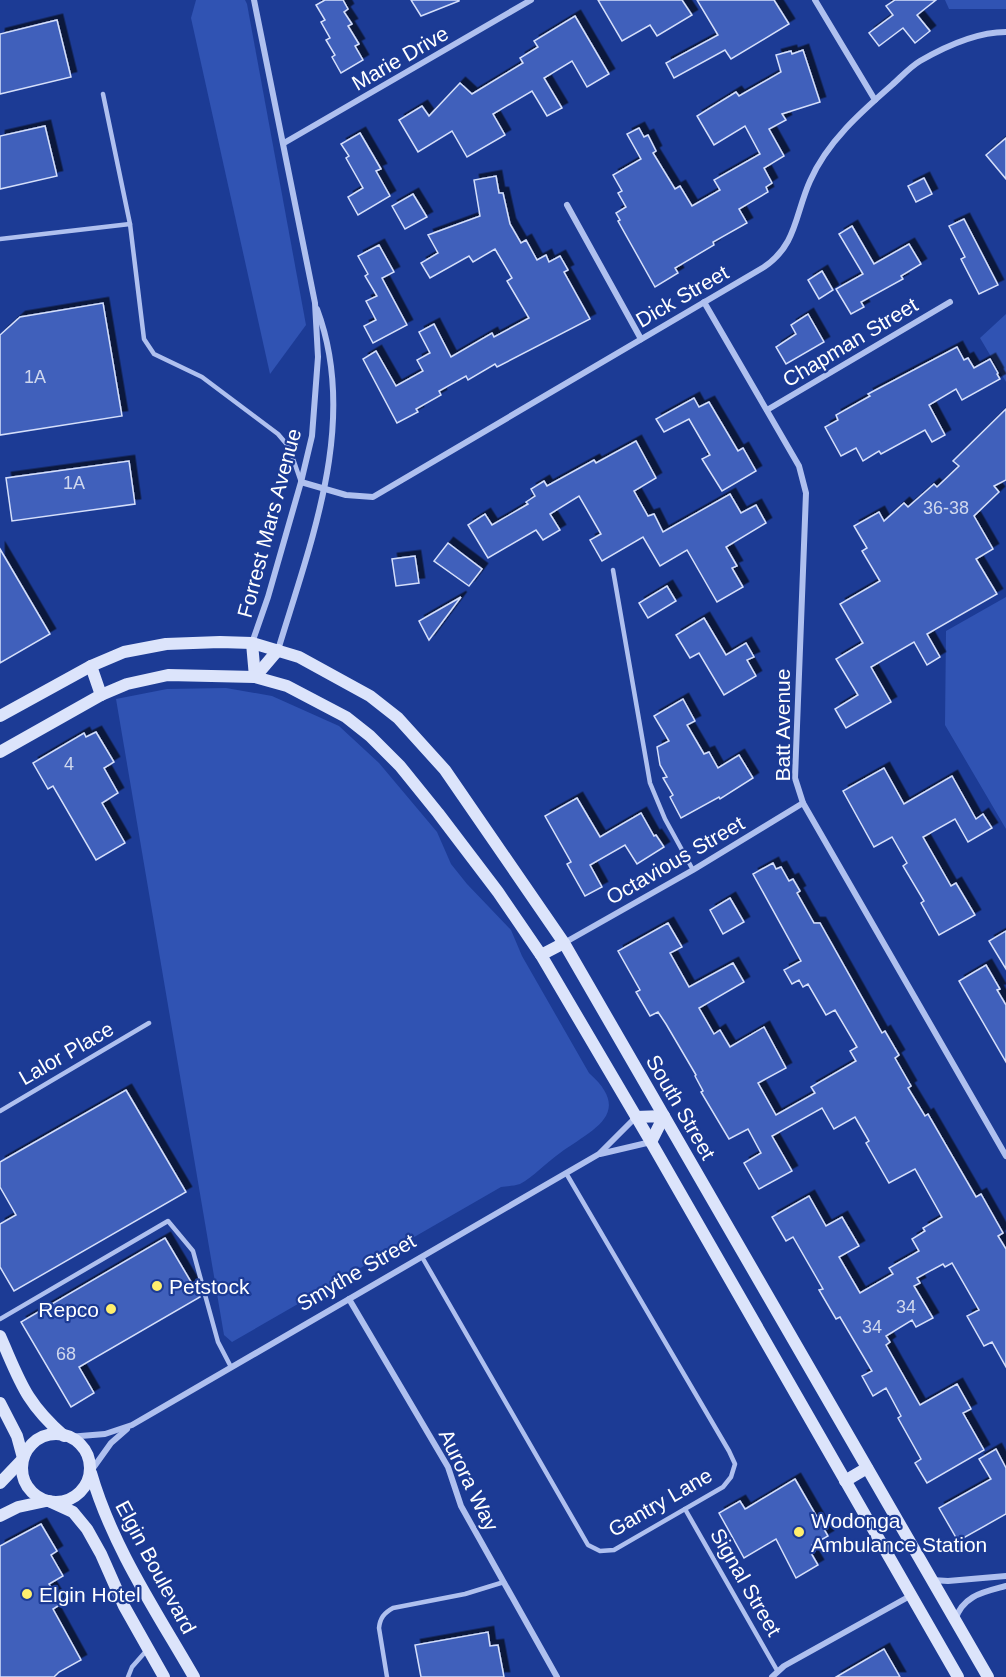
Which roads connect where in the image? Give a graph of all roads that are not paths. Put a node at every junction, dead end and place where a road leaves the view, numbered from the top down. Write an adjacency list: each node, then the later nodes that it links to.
1 (254, 0): 7 (street, Forrest Mars Avenue)
2 (531, 0): 7 (street, Marie Drive)
3 (815, 0): 6 (street)
4 (1006, 32): 6 (street, Dick Street)
5 (103, 94): 9 (lane)
6 (875, 100): 11 (street, Dick Street)
7 (284, 143): 13 (street, Forrest Mars Avenue)
8 (567, 205): 14 (street)
9 (130, 224): 10 (lane); 16 (lane)
10 (0, 239)
11 (704, 302): 14 (street, Dick Street); 15 (street, Batt Avenue)
12 (950, 302): 15 (street, Chapman Street)
13 (315, 303): 16 (street, Forrest Mars Avenue); 17 (street, Forrest Mars Avenue)
14 (641, 339): 17 (street, Dick Street)
15 (767, 410): 26 (street, Batt Avenue)
16 (301, 482): 17 (street, Dick Street); 19 (street, Forrest Mars Avenue)
17 (324, 489): 20 (street, Forrest Mars Avenue)
18 (613, 570): 27 (lane)
19 (252, 643): 20 (street, South Street); 21 (street, South Street); 22 (street)
20 (278, 650): 22 (street); 28 (street, South Street)
21 (91, 666): 23 (street); 24 (street, South Street)
22 (255, 677): 23 (street, South Street); 29 (street, South Street)
23 (101, 695): 25 (street, South Street)
24 (0, 716)
25 (0, 752)
26 (803, 803): 27 (street, Octavious Street); 36 (street, Batt Avenue)
27 (693, 870): 28 (street, Octavious Street)
28 (564, 943): 29 (street); 32 (street, South Street)
29 (541, 955): 33 (street, South Street)
30 (149, 1023): 31 (lane, Lalor Place)
31 (0, 1111)
32 (664, 1116): 33 (street); 34 (street); 47 (street, South Street)
33 (636, 1117): 34 (street, South Street); 35 (street, Smythe Street)
34 (651, 1142): 35 (street, Smythe Street); 49 (street, South Street)
35 (599, 1154): 37 (street, Smythe Street)
36 (1006, 1156)
37 (566, 1173): 38 (street, Smythe Street); 52 (lane, Gantry Lane)
38 (422, 1257): 39 (street, Smythe Street); 52 (lane, Gantry Lane)
39 (349, 1299): 42 (street, Smythe Street); 56 (street, Aurora Way)
40 (0, 1319): 42 (lane)
41 (0, 1336): 45 (street)
42 (231, 1367): 44 (street, Smythe Street)
43 (0, 1403): 46 (street)
44 (132, 1425): 45 (street, Smythe Street); 48 (street, Smythe Street)
45 (66, 1437): 46 (street); 48 (street)
46 (23, 1459): 50 (street); 51 (street)
47 (867, 1468): 49 (street); 55 (street, South Street)
48 (91, 1472): 51 (street); 64 (street, Elgin Boulevard)
49 (845, 1481): 58 (street, South Street)
50 (0, 1483)
51 (48, 1501): 53 (street); 60 (street, Elgin Boulevard)
52 (685, 1509): 61 (lane, Signal Street)
53 (0, 1516)
54 (1006, 1576): 55 (street)
55 (931, 1580): 59 (street, South Street)
56 (504, 1582): 65 (lane); 66 (street, Aurora Way)
57 (1006, 1586): 59 (street)
58 (910, 1596): 61 (street); 68 (street, South Street)
59 (955, 1620): 69 (street, South Street)
60 (148, 1649): 62 (lane); 63 (street, Elgin Boulevard)
61 (778, 1672): 67 (street)
62 (128, 1677)
63 (164, 1677)
64 (194, 1677)
65 (387, 1677)
66 (557, 1677)
67 (772, 1677)
68 (958, 1677)
69 (988, 1677)

